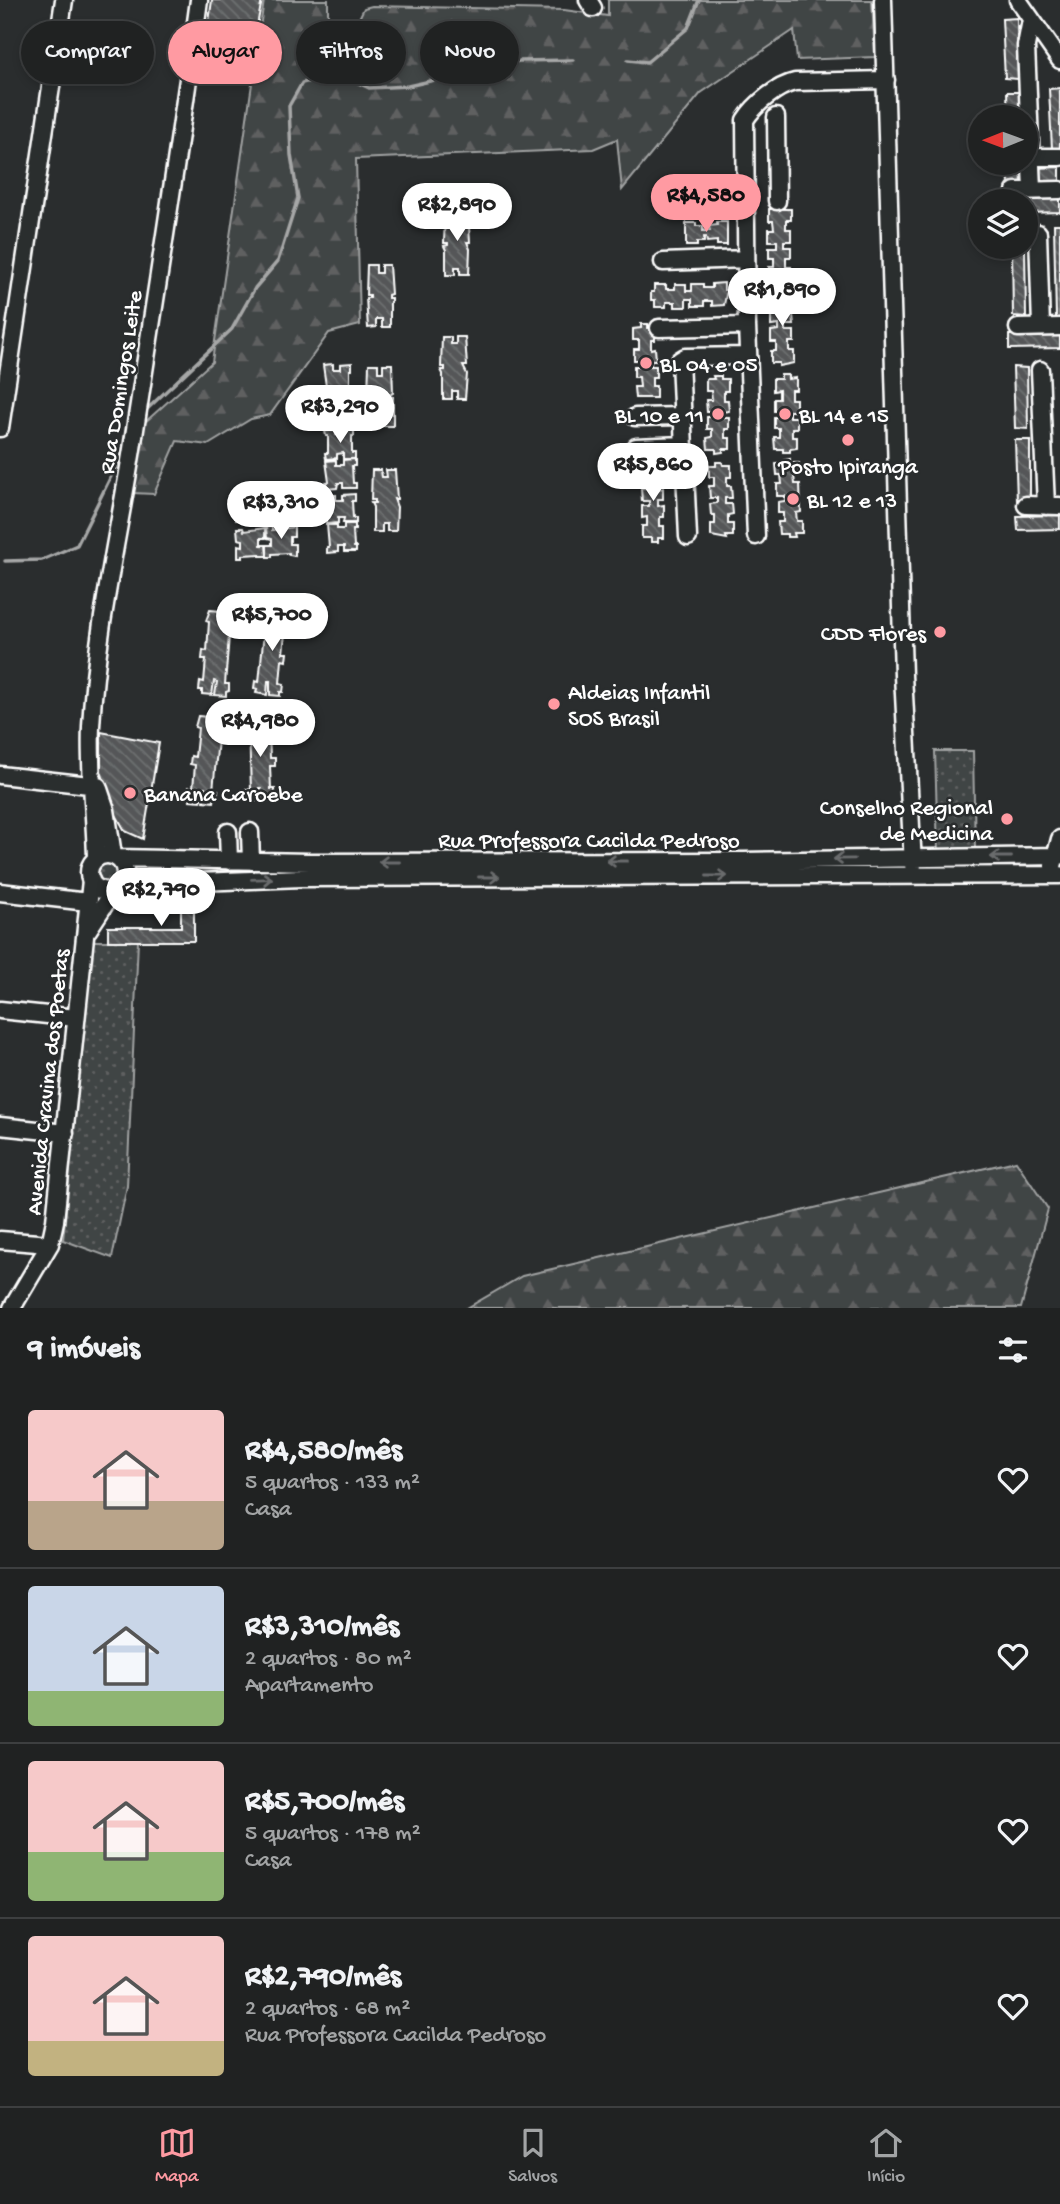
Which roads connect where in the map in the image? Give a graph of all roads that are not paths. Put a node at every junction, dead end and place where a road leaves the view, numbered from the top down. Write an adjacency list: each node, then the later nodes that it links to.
1 (64, 0): 31 (street)
2 (199, 0): 39 (street, Rua Domingos Leite)
3 (883, 0): 7 (street)
4 (1018, 0): 5 (street)
5 (1031, 20): 6 (street); 8 (street)
6 (1060, 60)
7 (886, 80): 11 (street); 46 (street)
8 (1028, 105)
9 (776, 117): 10 (street)
10 (776, 140): 11 (street); 16 (street)
11 (745, 141): 17 (street)
12 (1060, 157): 13 (street)
13 (1038, 158)
14 (1038, 190): 15 (street)
15 (1060, 190)
16 (777, 201)
17 (745, 202): 18 (street); 20 (street)
18 (700, 203)
19 (1038, 233): 23 (street)
20 (746, 260): 21 (street); 22 (street)
21 (663, 262)
22 (747, 326): 25 (street); 27 (street)
23 (1041, 327): 24 (street); 26 (street)
24 (1060, 327)
25 (659, 328)
26 (1018, 328)
27 (748, 356): 29 (street); 36 (street)
28 (1040, 370): 35 (street)
29 (681, 416): 30 (street); 32 (street)
30 (635, 417)
31 (0, 428)
32 (683, 446): 33 (street); 37 (street)
33 (636, 447)
34 (1026, 505): 35 (street)
35 (1053, 506)
36 (757, 536)
37 (688, 537)
38 (0, 775): 39 (street)
39 (93, 781): 44 (street, Rua Domingos Leite); 45 (street, Rua Domingos Leite)
40 (228, 832): 47 (street)
41 (250, 832): 48 (street)
42 (1060, 838): 43 (street)
43 (1058, 856): 46 (street, Rua Professora Cacilda Pedroso, one-way to 46); 50 (street)
44 (116, 857): 45 (street); 47 (street, Rua Professora Cacilda Pedroso); 52 (street)
45 (96, 858): 51 (street)
46 (912, 858): 48 (street, Rua Professora Cacilda Pedroso, one-way to 48); 49 (street)
47 (229, 861): 48 (street, Rua Professora Cacilda Pedroso)
48 (251, 861)
49 (914, 875): 50 (street, Rua Professora Cacilda Pedroso); 52 (street, Rua Professora Cacilda Pedroso, one-way to 49)
50 (1055, 875)
51 (91, 880): 52 (street); 54 (street, Avenida Cravina dos Poetas)
52 (118, 887): 55 (street, Avenida Cravina dos Poetas)
53 (0, 892): 54 (street)
54 (88, 902): 55 (street, Avenida Cravina dos Poetas)
55 (85, 935): 57 (street, Avenida Cravina dos Poetas)
56 (0, 1010): 57 (street)
57 (76, 1018): 59 (street, Avenida Cravina dos Poetas)
58 (0, 1126): 59 (street)
59 (65, 1133): 61 (street, Avenida Cravina dos Poetas)
60 (0, 1240): 61 (street)
61 (50, 1244): 62 (street, Avenida Cravina dos Poetas)
62 (12, 1308)

